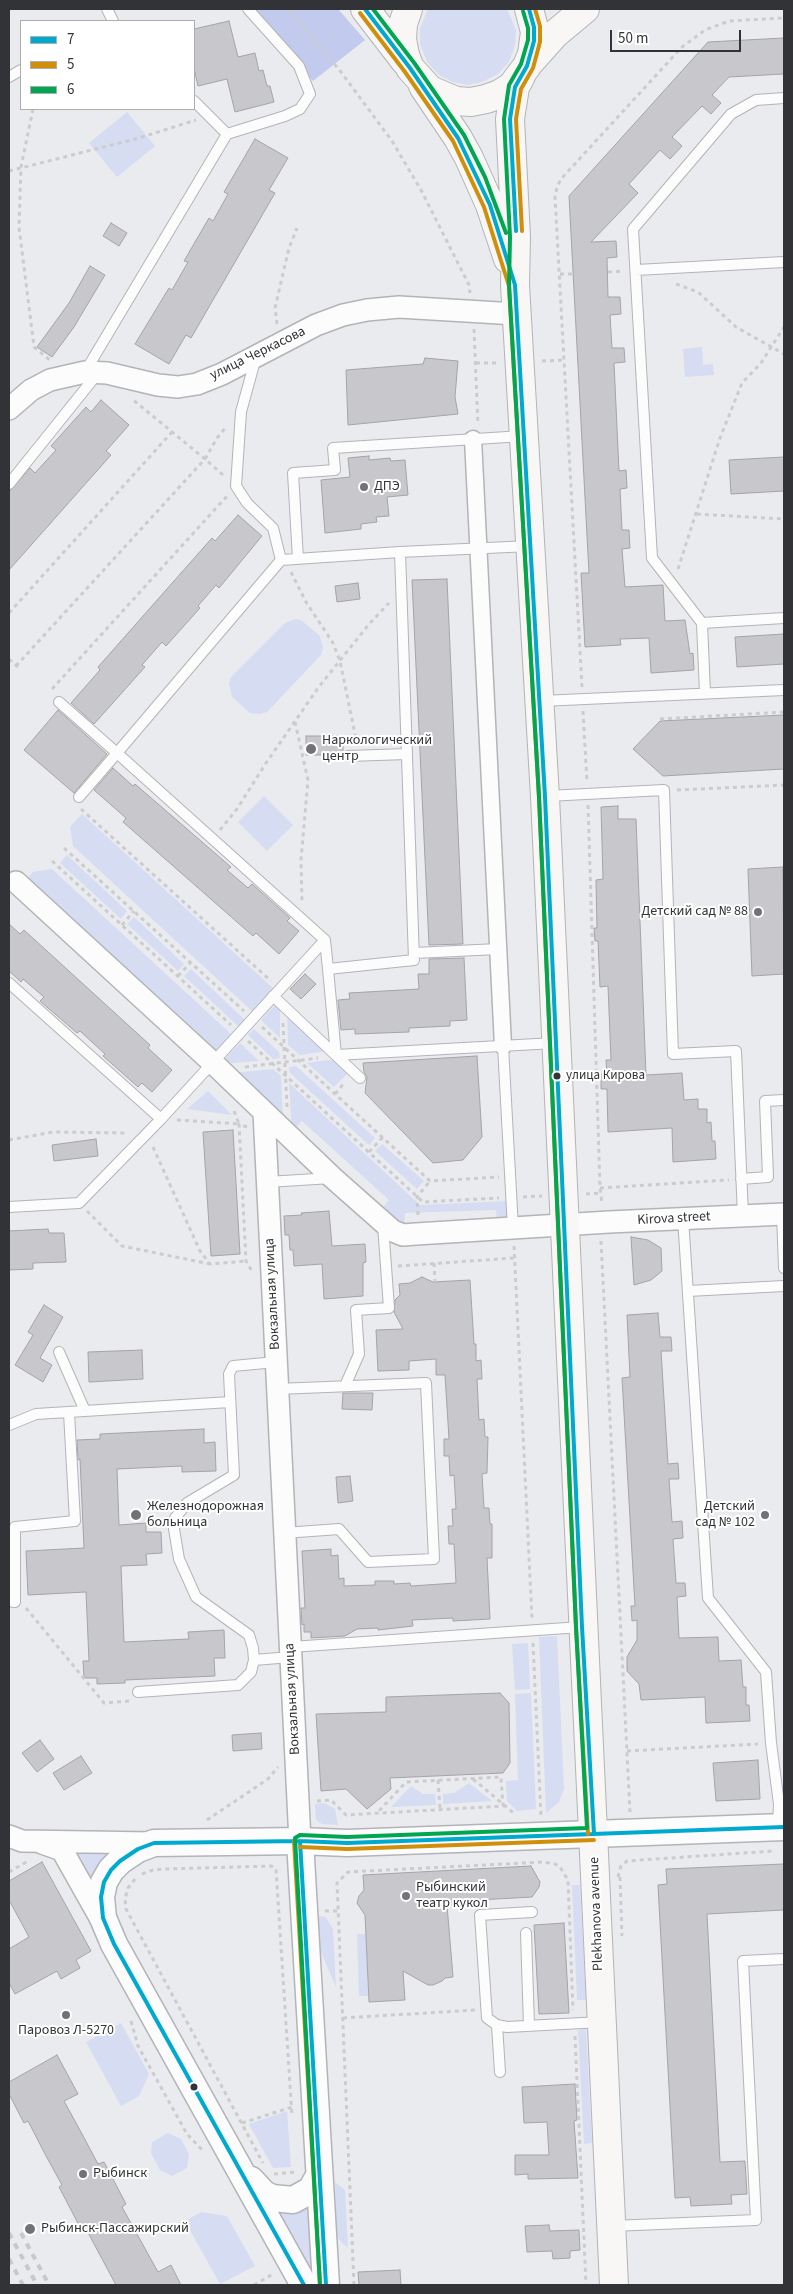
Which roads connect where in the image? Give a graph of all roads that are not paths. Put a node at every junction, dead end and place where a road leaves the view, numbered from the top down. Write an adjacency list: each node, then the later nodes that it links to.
1 (248, 9): 12 (lane)
2 (365, 9): 8 (main road)
3 (408, 9): 8 (main road)
4 (529, 9): 7 (main road, Plekhanova avenue)
5 (585, 9): 7 (main road)
6 (20, 71): 9 (lane)
7 (524, 71): 8 (main road); 15 (main road, Plekhanova avenue)
8 (414, 73): 15 (main road, Plekhanova avenue)
9 (9, 77)
10 (784, 98): 14 (lane)
11 (195, 102): 12 (lane)
12 (227, 134): 18 (lane)
13 (784, 262): 14 (lane)
14 (636, 270): 29 (lane)
15 (515, 285): 16 (main road, Plekhanova avenue)
16 (516, 314): 17 (street, улица Черкасова); 20 (main road, Plekhanova avenue)
17 (256, 356): 18 (street, улица Черкасова); 27 (lane)
18 (83, 373): 19 (street); 22 (lane)
19 (9, 409)
20 (524, 436): 21 (lane); 23 (main road, Plekhanova avenue)
21 (476, 439): 24 (street); 26 (lane)
22 (9, 484)
23 (530, 546): 24 (lane); 33 (main road, Plekhanova avenue)
24 (478, 549): 25 (lane); 41 (street)
25 (400, 552): 26 (lane); 35 (lane)
26 (298, 559): 27 (lane)
27 (283, 560): 34 (lane)
28 (784, 618): 29 (lane)
29 (702, 623): 31 (lane)
30 (784, 690): 31 (lane)
31 (705, 694): 33 (lane)
32 (59, 702): 34 (lane)
33 (539, 702): 37 (main road, Plekhanova avenue)
34 (117, 752): 38 (lane); 40 (lane)
35 (407, 754): 36 (lane); 42 (lane)
36 (348, 756)
37 (545, 796): 46 (main road, Plekhanova avenue); 55 (lane)
38 (79, 797)
39 (16, 882): 49 (street, Kirova street)
40 (325, 940): 43 (lane); 45 (lane)
41 (498, 950): 42 (lane); 47 (street)
42 (414, 953): 43 (lane)
43 (328, 969): 48 (lane)
44 (9, 983): 53 (lane)
45 (277, 992): 48 (lane); 49 (lane)
46 (557, 1043): 47 (lane); 62 (main road, Plekhanova avenue)
47 (503, 1046): 48 (lane); 63 (lane)
48 (336, 1055): 50 (lane)
49 (216, 1066): 52 (street, Kirova street); 53 (lane)
50 (360, 1078)
51 (784, 1100): 55 (lane)
52 (264, 1112): 54 (street, Kirova street); 56 (street, Вокзальная улица)
53 (161, 1119): 57 (lane)
54 (333, 1178): 56 (lane); 61 (street, Kirova street)
55 (741, 1179): 59 (lane)
56 (267, 1182): 68 (street, Вокзальная улица)
57 (9, 1207)
58 (783, 1214): 59 (street, Kirova street); 64 (lane)
59 (743, 1216): 60 (street, Kirova street)
60 (683, 1218): 62 (street, Kirova street); 66 (lane)
61 (383, 1224): 63 (street, Kirova street); 69 (lane)
62 (564, 1224): 63 (street, Kirova street); 77 (main road, Plekhanova avenue)
63 (513, 1228)
64 (784, 1268)
65 (784, 1286): 66 (lane)
66 (688, 1291): 82 (lane)
67 (59, 1352): 73 (lane)
68 (276, 1362): 70 (street, Вокзальная улица); 71 (lane)
69 (345, 1386): 70 (lane); 75 (lane)
70 (277, 1389): 75 (street, Вокзальная улица)
71 (230, 1402): 73 (lane); 79 (lane)
72 (69, 1412): 73 (lane); 74 (lane); 76 (lane)
73 (85, 1412)
74 (9, 1425)
75 (284, 1534): 78 (street, Вокзальная улица)
76 (12, 1598)
77 (582, 1626): 78 (lane); 81 (main road, Plekhanova avenue)
78 (291, 1652): 79 (lane); 84 (street, Вокзальная улица)
79 (254, 1660): 80 (lane)
80 (138, 1696)
81 (594, 1834): 82 (street); 84 (street); 91 (main road, Plekhanova avenue)
82 (779, 1835)
83 (9, 1836): 86 (street)
84 (300, 1841): 85 (street); 96 (street, Вокзальная улица)
85 (154, 1843): 86 (street); 89 (street)
86 (37, 1850): 89 (street)
87 (532, 1912): 92 (lane)
88 (526, 1933): 93 (lane)
89 (114, 1944): 95 (street)
90 (784, 1959): 97 (lane)
91 (602, 2022): 93 (lane); 97 (main road, Plekhanova avenue)
92 (497, 2025): 93 (lane); 94 (lane)
93 (529, 2026)
94 (500, 2072)
95 (238, 2164): 96 (street); 98 (street)
96 (319, 2176): 99 (street, Вокзальная улица)
97 (611, 2226): 100 (main road, Plekhanova avenue)
98 (304, 2285)
99 (326, 2285)
100 (614, 2285)

